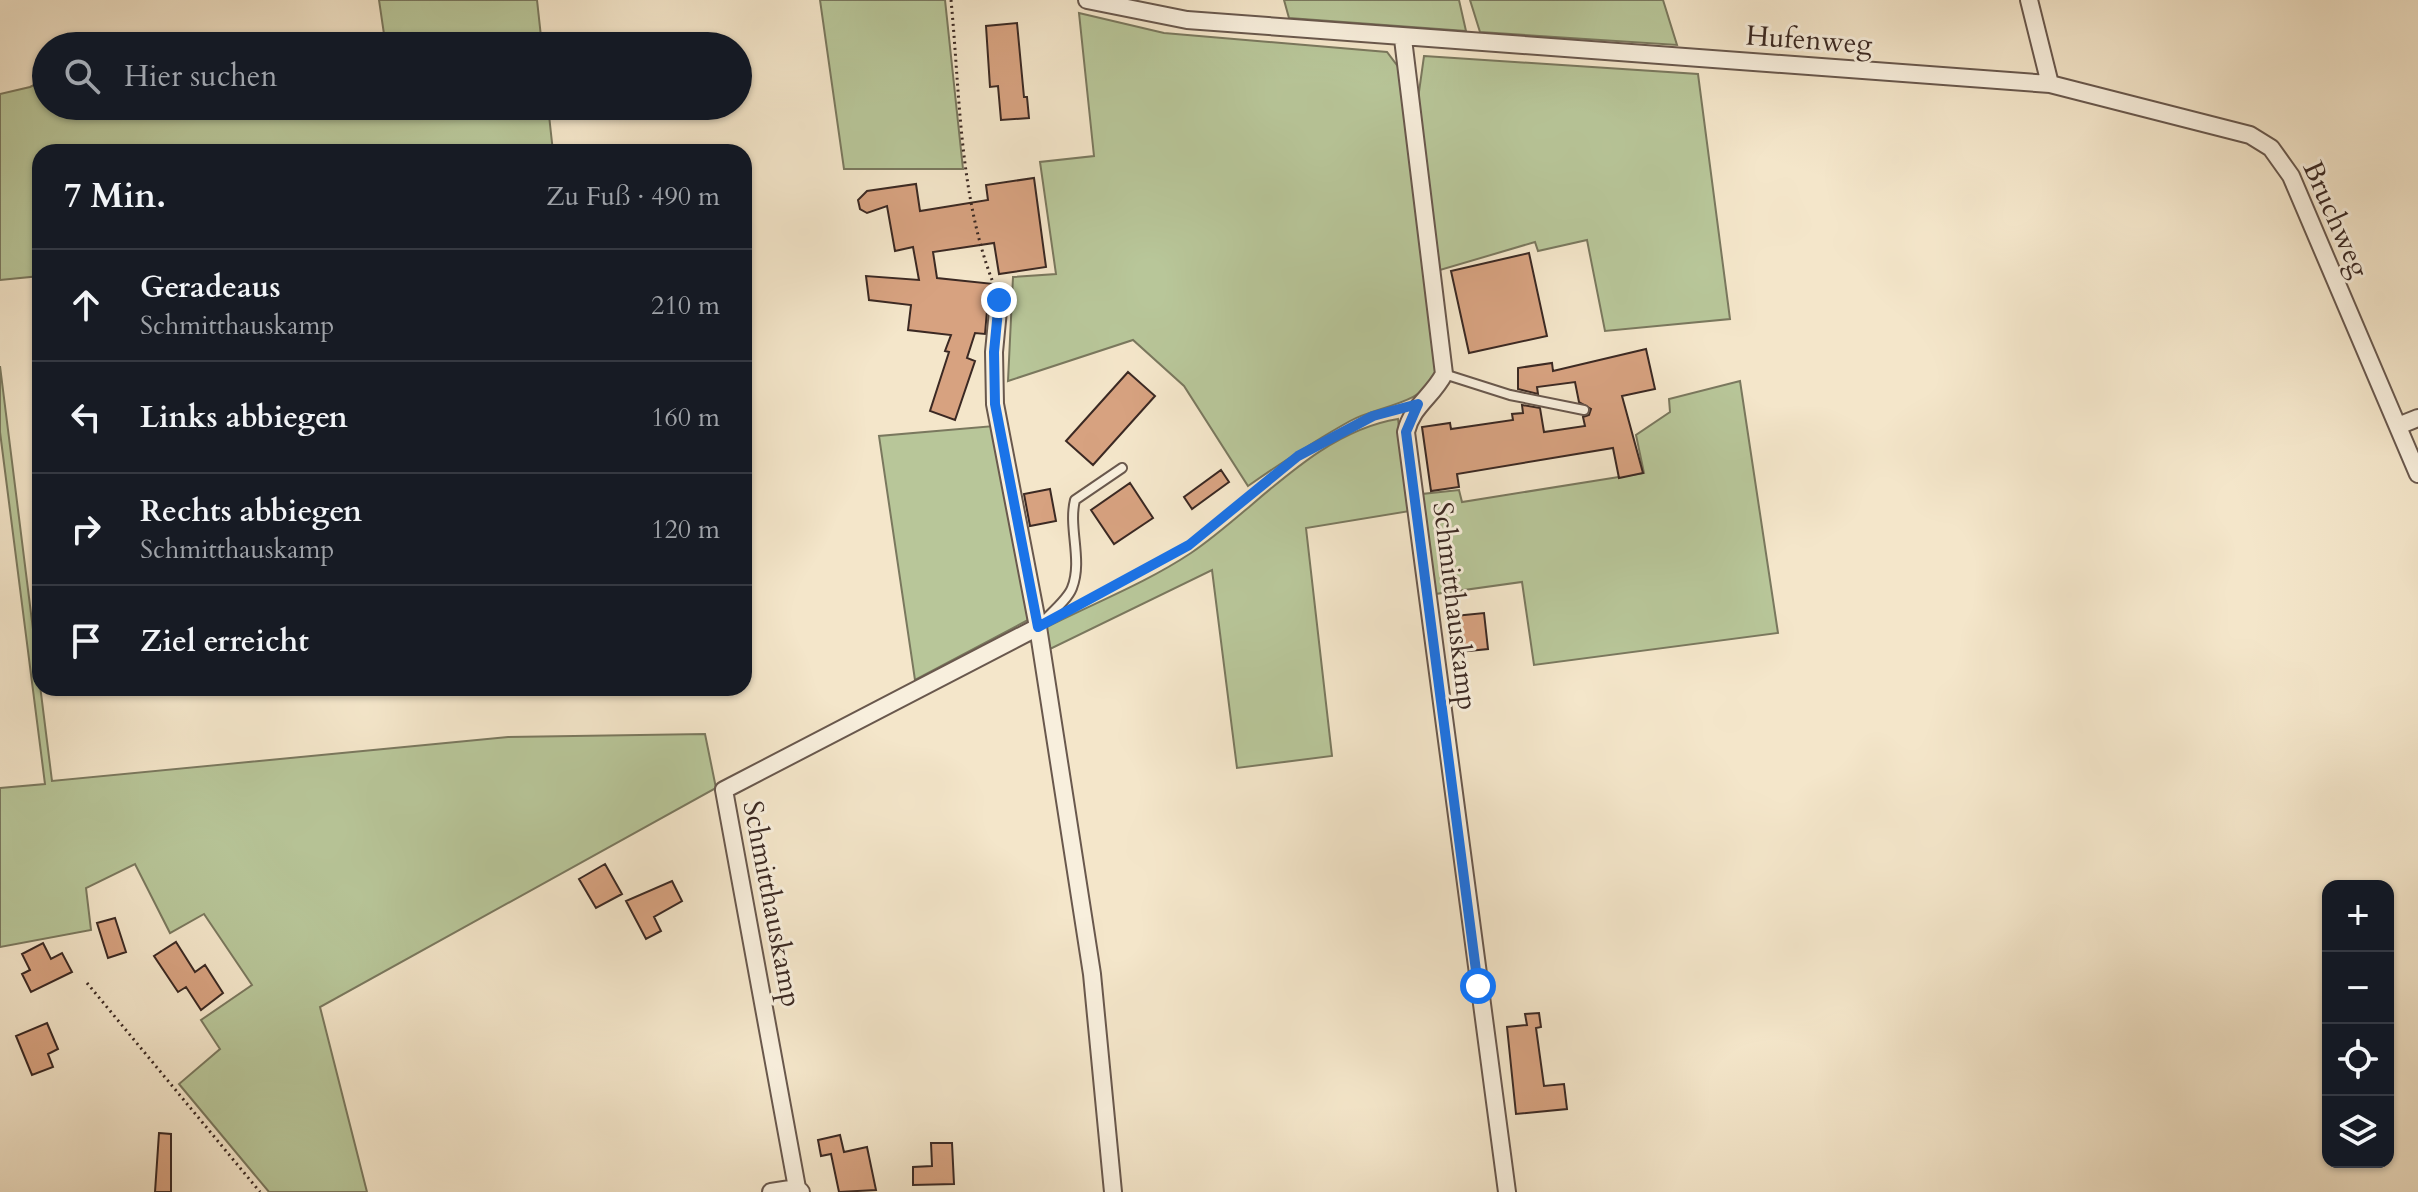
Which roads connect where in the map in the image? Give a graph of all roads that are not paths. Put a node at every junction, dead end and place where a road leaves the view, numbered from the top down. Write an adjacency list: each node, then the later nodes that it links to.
1 (1087, 0): 3 (street, Hufenweg)
2 (2029, 0): 4 (street)
3 (1403, 39): 4 (street, Hufenweg); 6 (street)
4 (2050, 84): 9 (street, Bruchweg)
5 (999, 300): 12 (street)
6 (1444, 374): 7 (lane); 16 (street, Schmitthauskamp)
7 (1584, 410)
8 (2418, 418): 9 (street)
9 (2398, 426): 11 (street, Bruchweg)
10 (1122, 468): 12 (lane)
11 (2418, 474)
12 (1038, 627): 13 (street, Schmitthauskamp); 15 (street)
13 (799, 1190): 14 (street, Schmitthauskamp)
14 (771, 1192)
15 (1113, 1192)
16 (1507, 1192)

